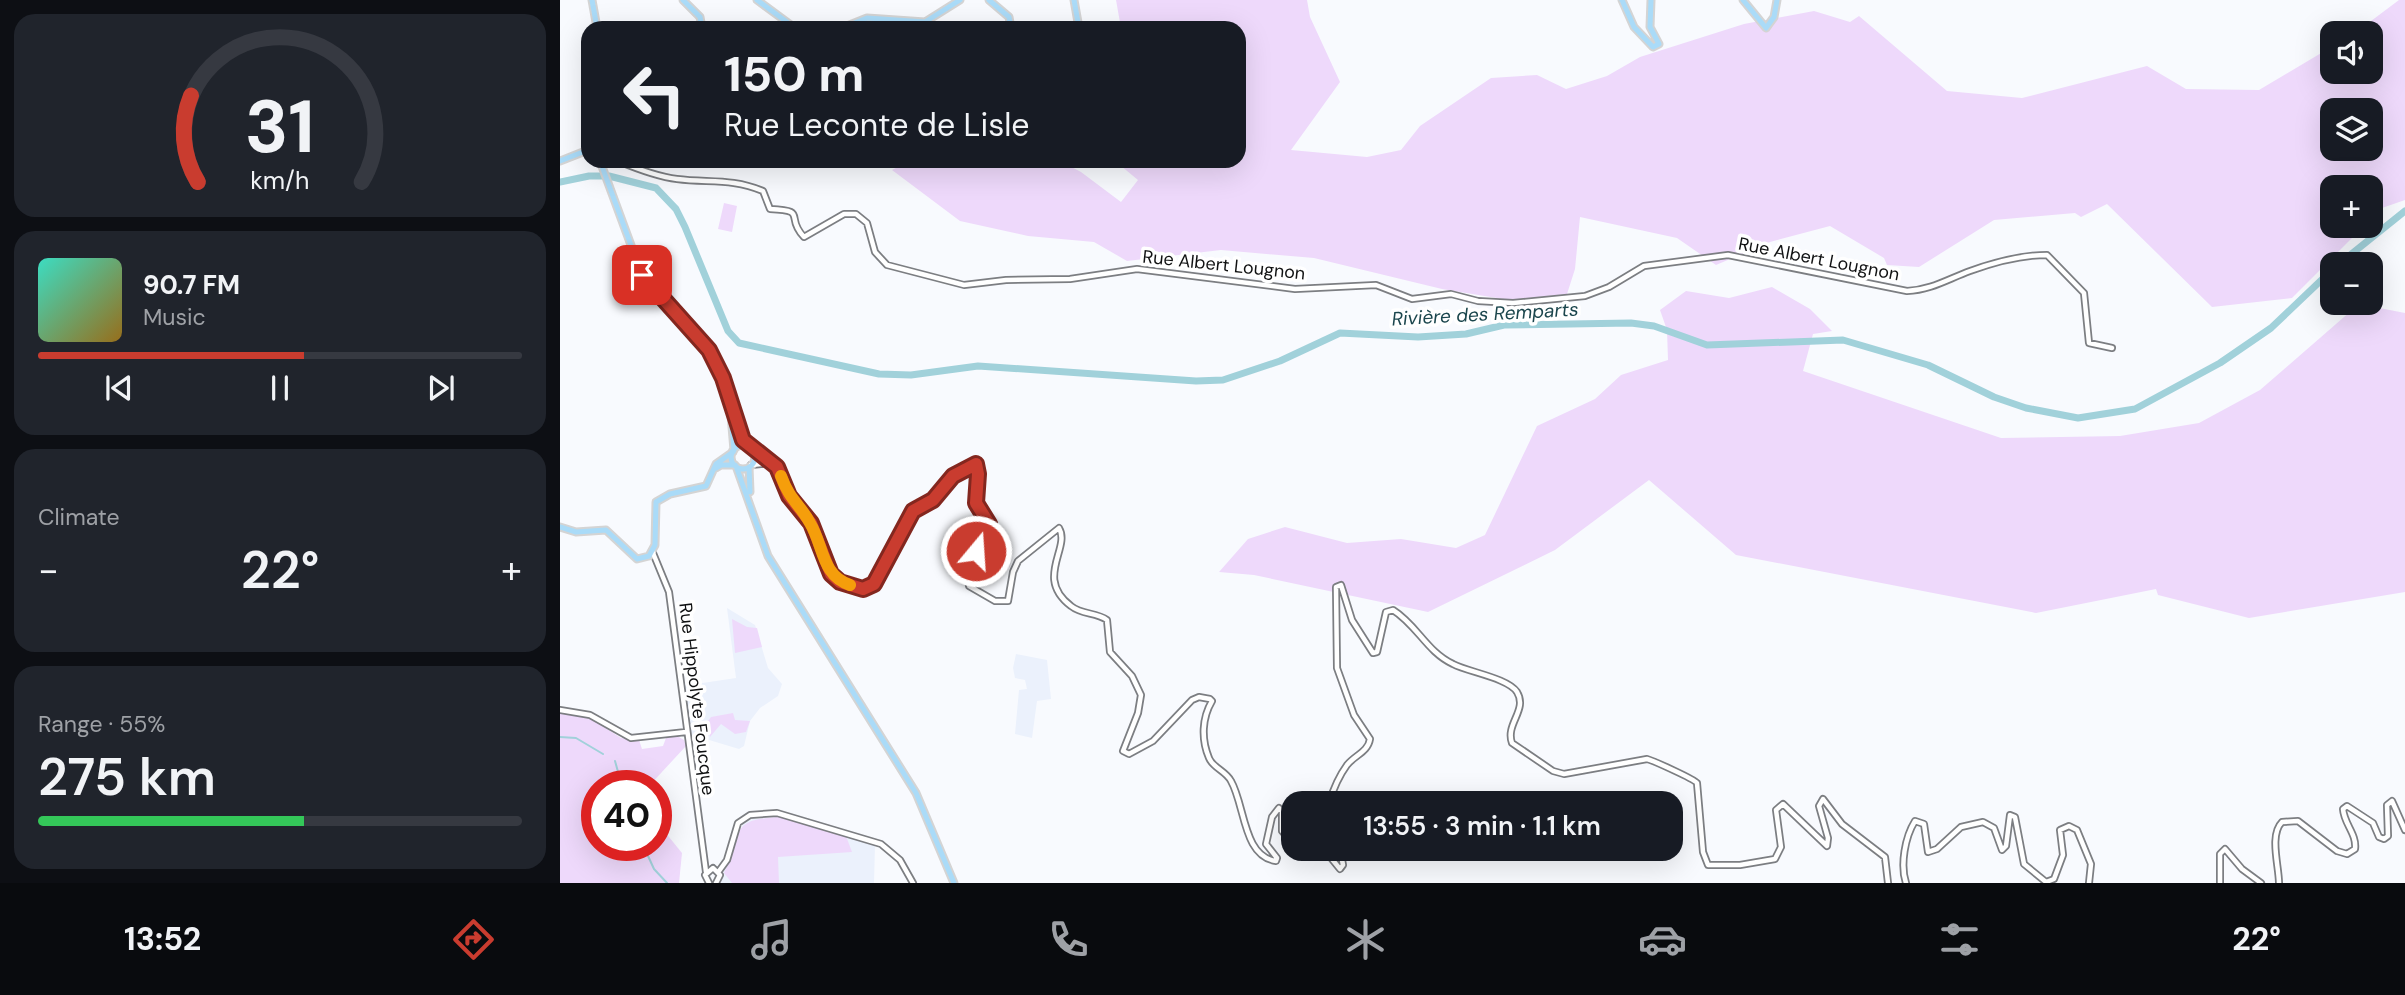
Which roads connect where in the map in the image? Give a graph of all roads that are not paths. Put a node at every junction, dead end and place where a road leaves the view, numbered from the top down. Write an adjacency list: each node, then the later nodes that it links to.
1 (592, 0): 11 (main road)
2 (683, 0): 12 (main road)
3 (757, 0): 13 (main road)
4 (960, 0): 16 (main road)
5 (989, 0): 17 (main road)
6 (1074, 0): 18 (main road)
7 (1622, 0): 8 (main road)
8 (1651, 0)
9 (1743, 0): 10 (main road)
10 (1777, 0)
11 (596, 21)
12 (701, 21)
13 (786, 21)
14 (860, 21): 15 (main road)
15 (910, 21)
16 (927, 21)
17 (1009, 21)
18 (1078, 21)
19 (581, 149): 20 (main road)
20 (560, 161)
21 (603, 168): 24 (main road)
22 (641, 168): 23 (street, Rue Albert Lougnon)
23 (2112, 348)
24 (730, 408): 25 (main road); 26 (main road)
25 (751, 448): 26 (main road); 27 (street); 29 (main road)
26 (733, 451): 28 (main road); 30 (main road)
27 (772, 463): 29 (street); 37 (street)
28 (736, 465): 29 (main road); 30 (main road); 31 (main road)
29 (750, 466): 31 (main road)
30 (714, 471): 33 (main road)
31 (751, 506): 47 (main road)
32 (560, 527): 33 (main road)
33 (653, 553): 35 (street, Rue Hippolyte Foucque)
34 (560, 710): 35 (street)
35 (686, 732): 39 (street, Rue Hippolyte Foucque)
36 (1334, 791): 48 (street)
37 (1281, 810)
38 (2405, 830): 53 (street)
39 (704, 853): 42 (street, Rue Hippolyte Foucque); 43 (street, Rue Hippolyte Foucque)
40 (1334, 861): 41 (street)
41 (1342, 861)
42 (715, 869): 43 (street); 45 (street); 46 (street)
43 (706, 872): 44 (street, Rue Hippolyte Foucque)
44 (709, 883)
45 (717, 883)
46 (913, 883)
47 (954, 883)
48 (1888, 883)
49 (1906, 883): 50 (street)
50 (2089, 883)
51 (2220, 883): 52 (street)
52 (2261, 883)
53 (2279, 883)

